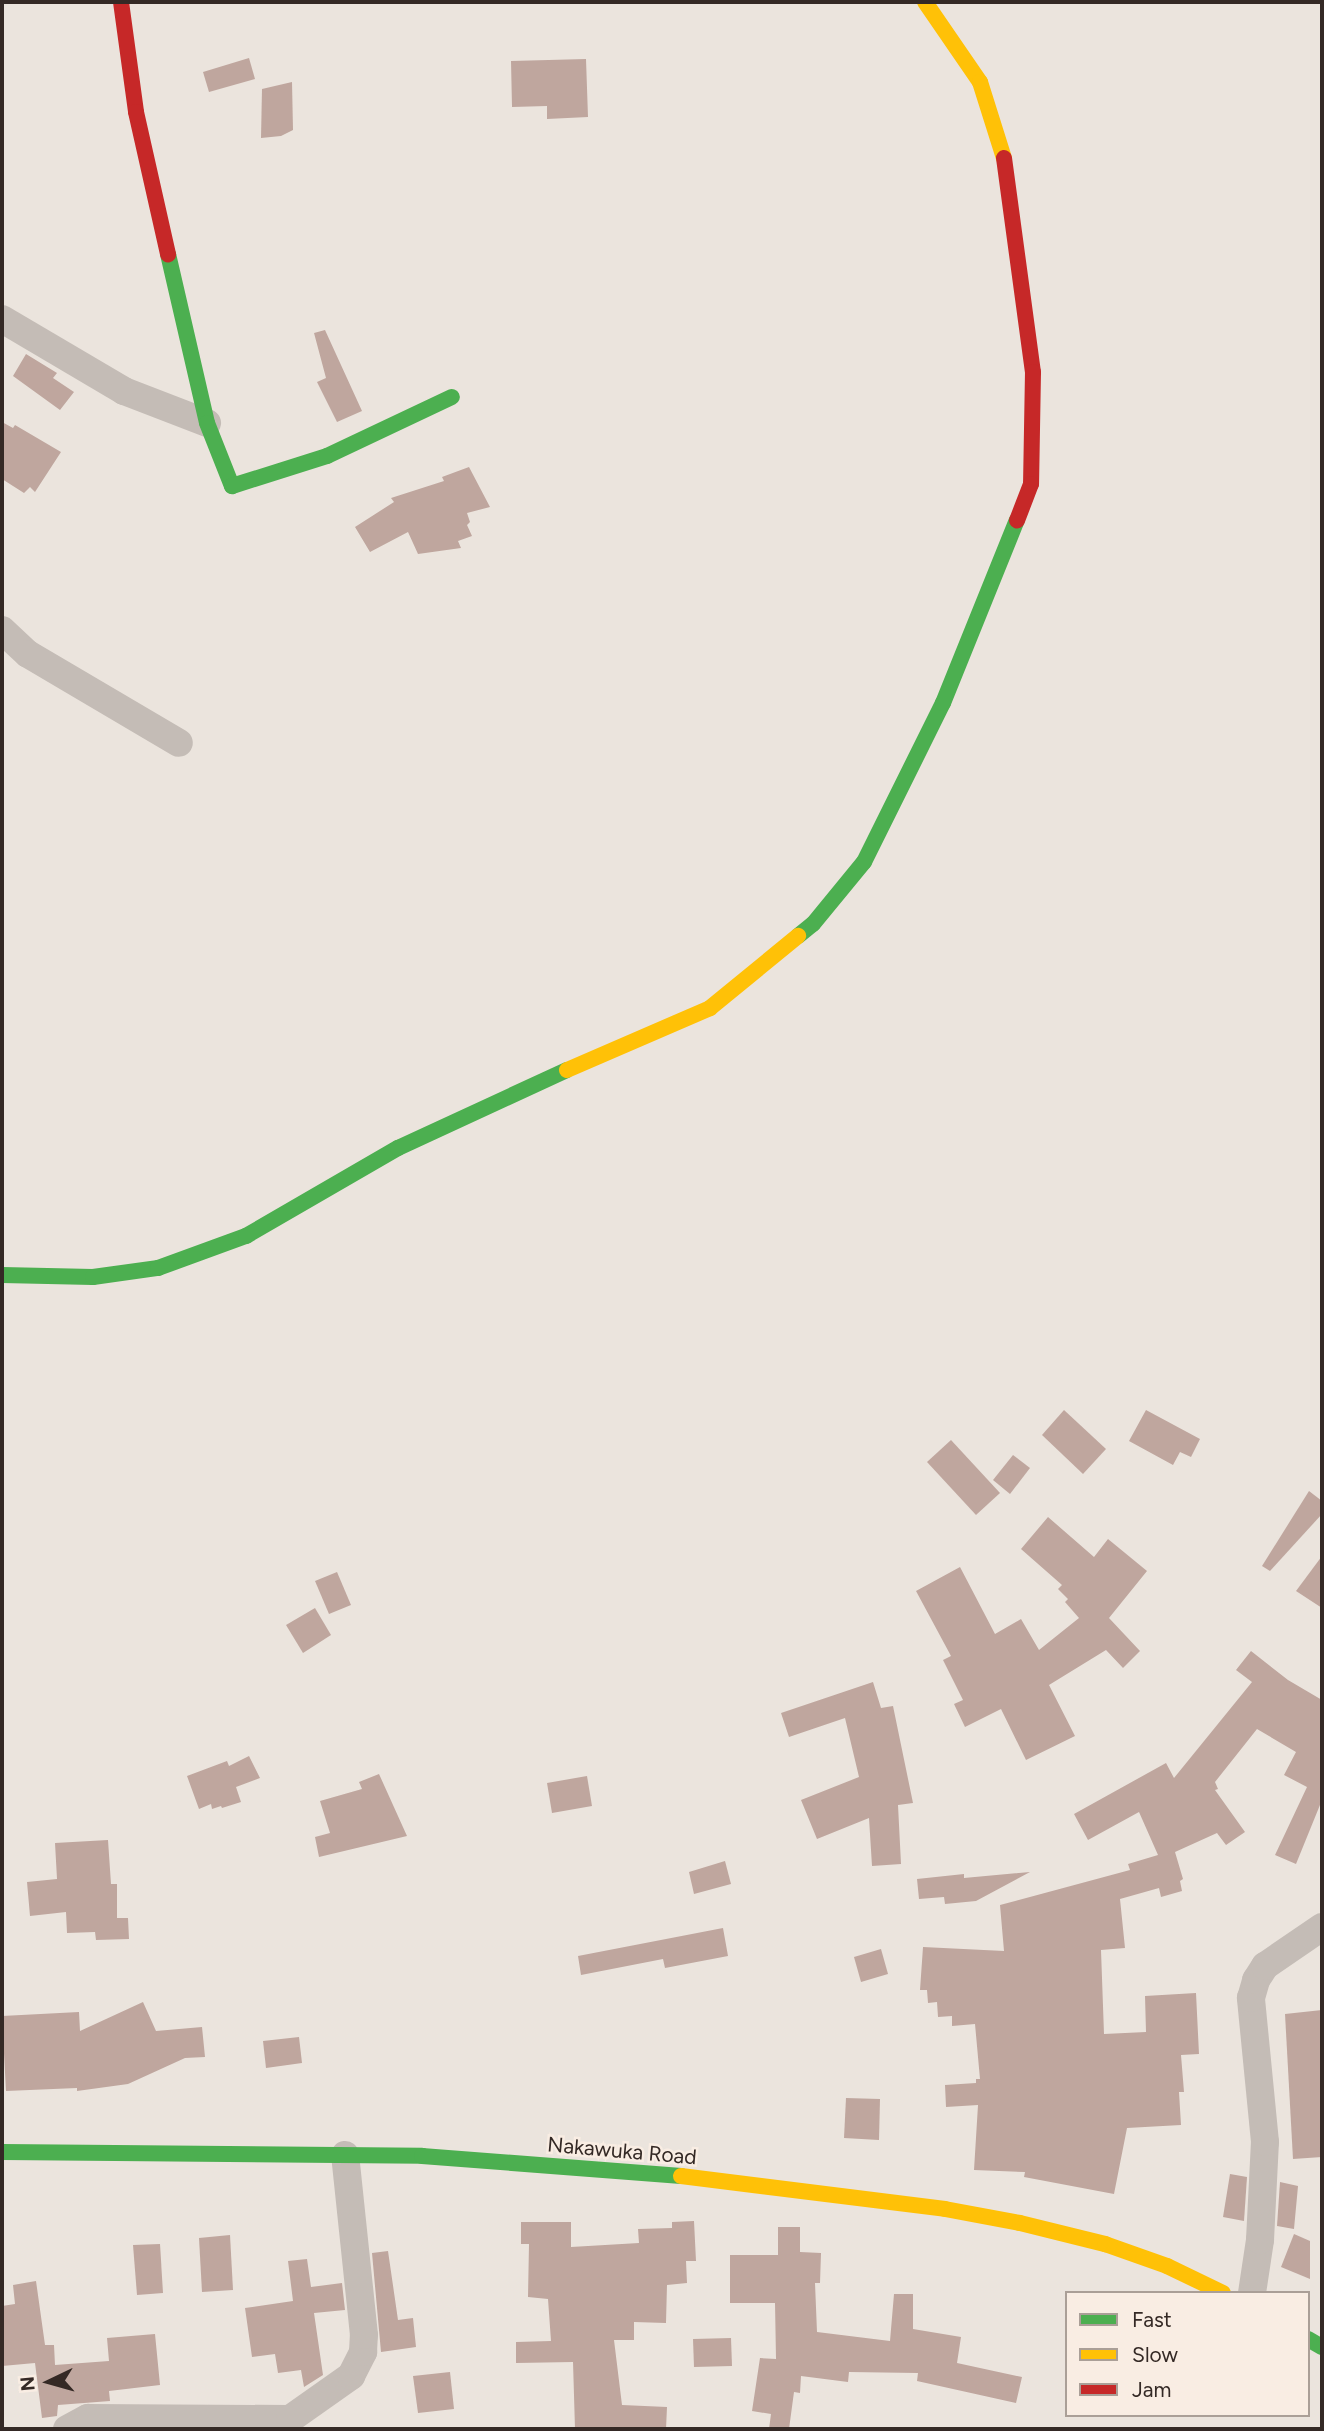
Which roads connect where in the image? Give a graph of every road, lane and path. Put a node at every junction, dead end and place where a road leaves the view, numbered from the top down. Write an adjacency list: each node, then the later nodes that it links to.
1 (121, 2): 5 (street)
2 (925, 2): 8 (street)
3 (2, 319): 5 (street)
4 (452, 397): 5 (street)
5 (207, 423)
6 (2, 630): 7 (street)
7 (179, 743)
8 (2, 1275)
9 (1322, 1927): 13 (street)
10 (2, 2152): 11 (street, Nakawuka Road)
11 (345, 2155): 12 (street, Nakawuka Road); 14 (street)
12 (1219, 2291)
13 (1252, 2291)
14 (67, 2429)

